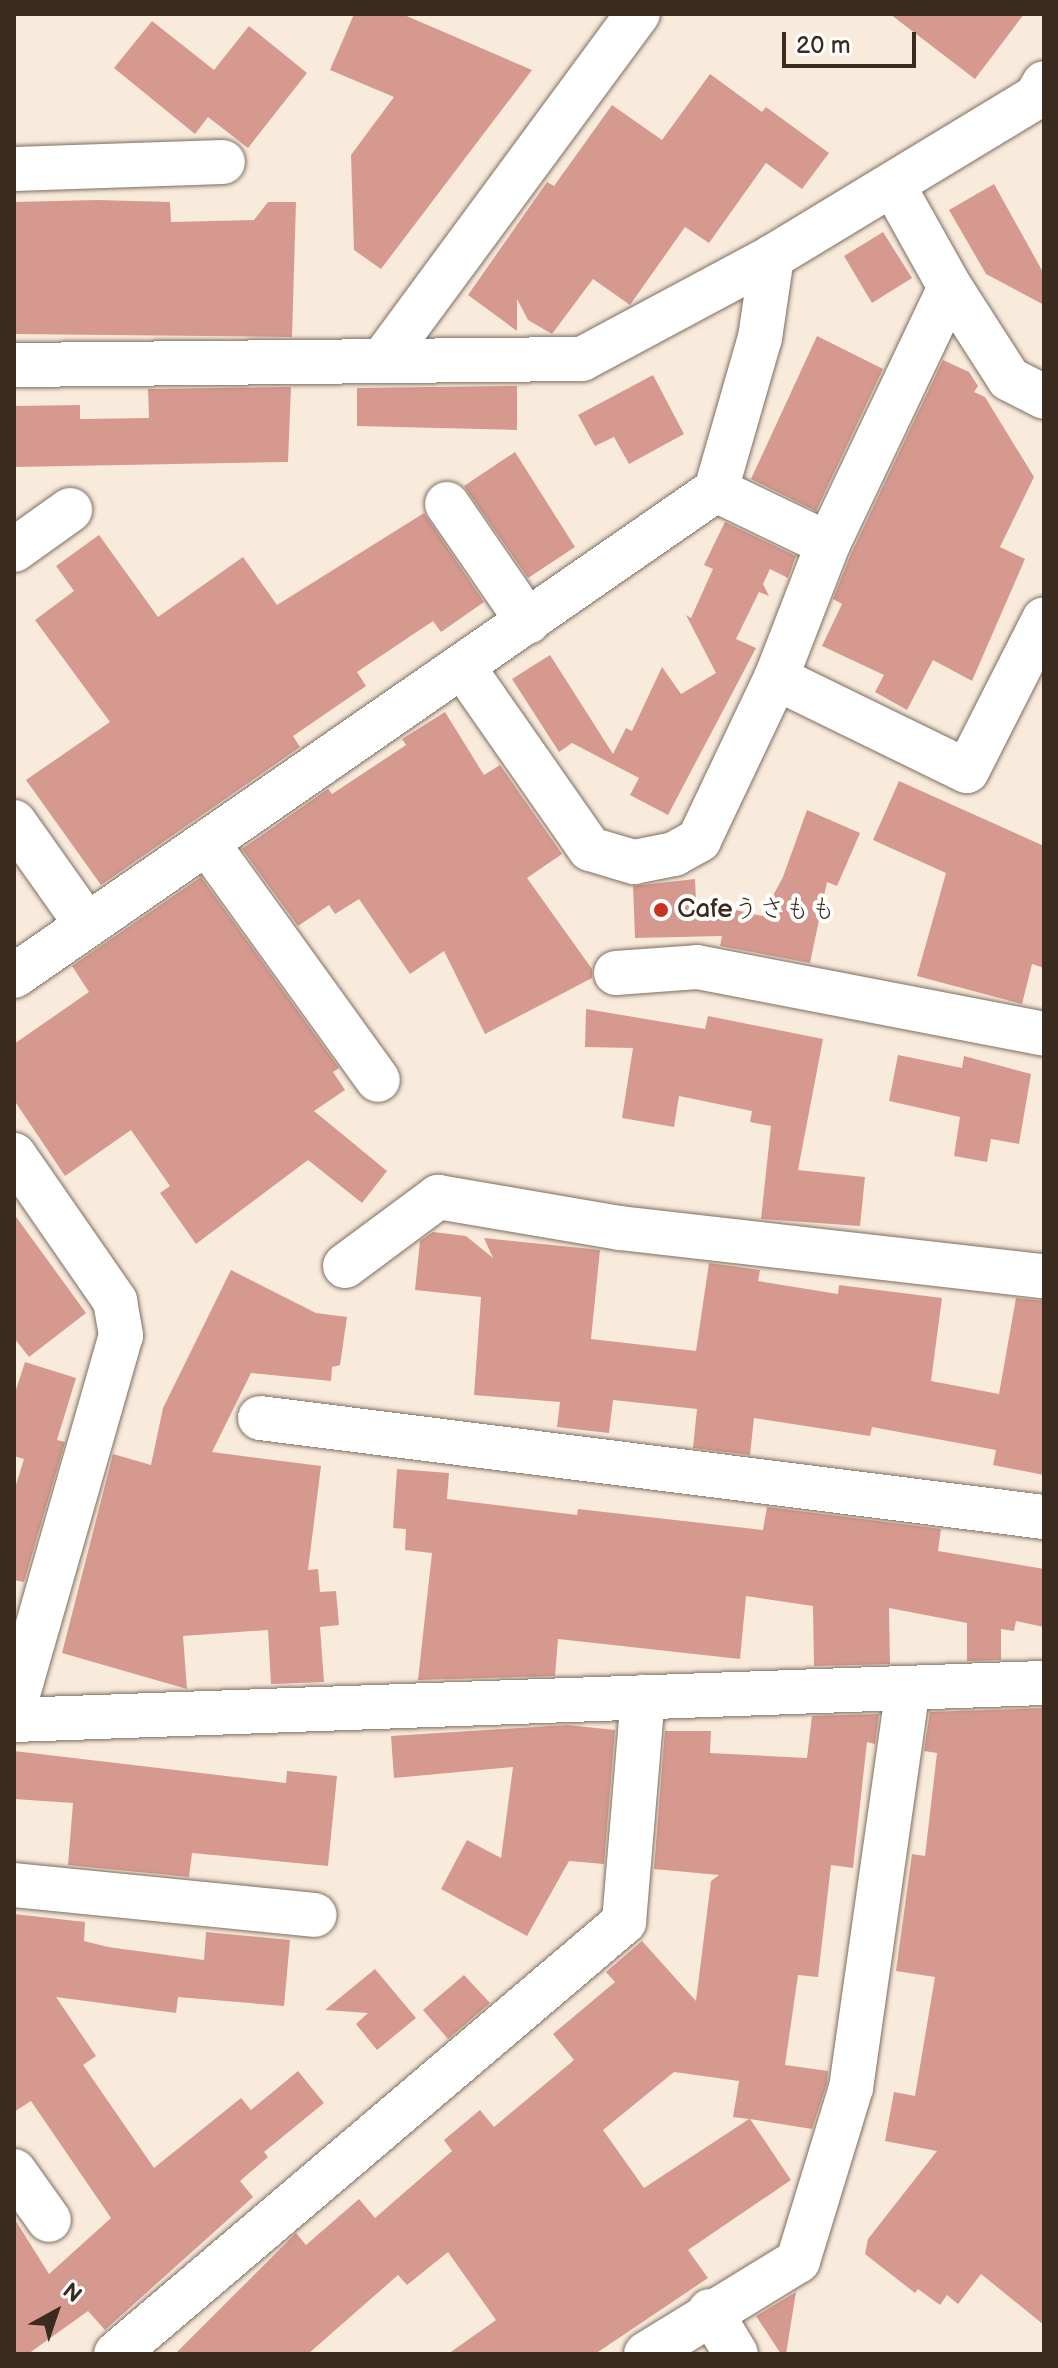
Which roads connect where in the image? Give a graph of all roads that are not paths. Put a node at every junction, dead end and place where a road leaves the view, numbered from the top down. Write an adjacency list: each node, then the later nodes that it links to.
1 (638, 14): 8 (street)
2 (1041, 94): 5 (street)
3 (223, 162): 4 (street)
4 (14, 169)
5 (894, 187): 6 (street); 7 (street)
6 (772, 257): 8 (street); 11 (street)
7 (950, 287): 10 (street); 14 (street)
8 (384, 358): 9 (street)
9 (14, 365)
10 (1044, 397)
11 (716, 490): 14 (street); 17 (street)
12 (447, 504): 17 (street)
13 (70, 510): 15 (street)
14 (828, 544): 19 (street)
15 (14, 550)
16 (1044, 619): 19 (street)
17 (528, 622): 18 (street)
18 (463, 667): 19 (street); 21 (street)
19 (776, 678)
20 (14, 822): 22 (street)
21 (207, 843): 22 (street); 26 (street)
22 (87, 925): 24 (street)
23 (616, 973): 25 (street)
24 (14, 976)
25 (1044, 1034)
26 (378, 1080)
27 (14, 1155): 35 (street)
28 (345, 1266): 29 (street)
29 (1044, 1276)
30 (260, 1418): 31 (street)
31 (1044, 1517)
32 (1044, 1683): 33 (street)
33 (908, 1688): 34 (street); 41 (street)
34 (643, 1697): 36 (street); 42 (street)
35 (14, 1709)
36 (14, 1720)
37 (14, 1885): 38 (street)
38 (315, 1915)
39 (14, 2171): 40 (street)
40 (49, 2220)
41 (710, 2311): 43 (street); 44 (street)
42 (116, 2354)
43 (646, 2354)
44 (736, 2354)

